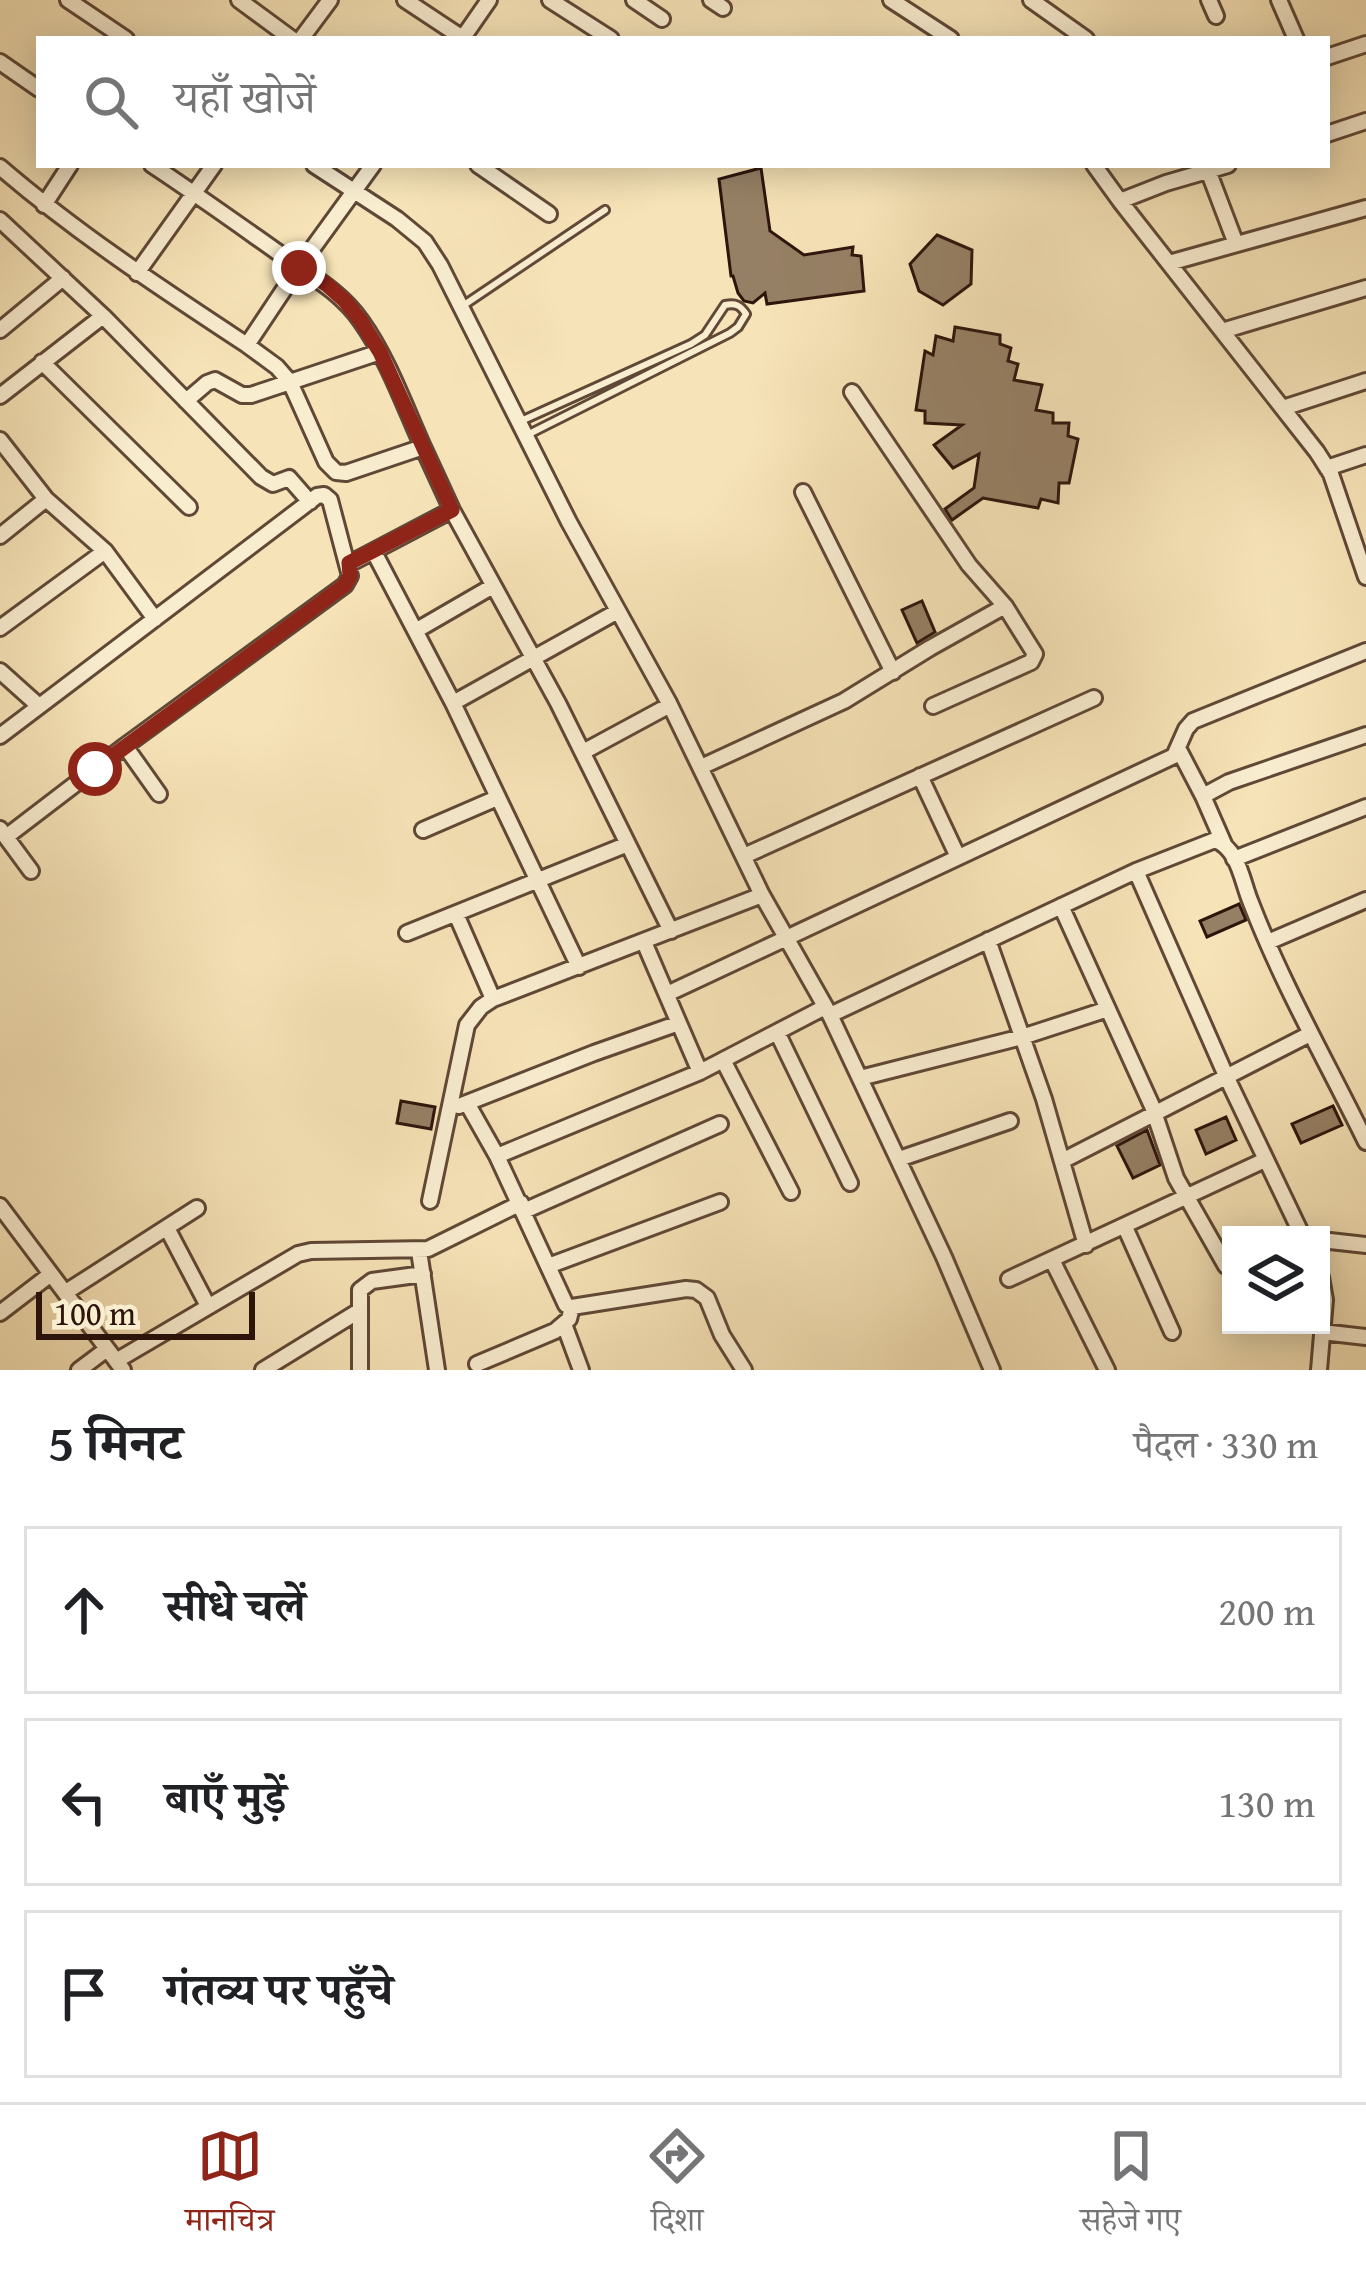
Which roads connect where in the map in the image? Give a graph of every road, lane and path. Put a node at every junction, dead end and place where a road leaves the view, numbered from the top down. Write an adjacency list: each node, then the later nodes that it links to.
1 (68, 0): 14 (street)
2 (239, 0): 15 (street)
3 (330, 0): 16 (street)
4 (405, 0): 17 (street)
5 (489, 0): 18 (street)
6 (550, 0): 19 (street)
7 (634, 0): 13 (street)
8 (891, 0): 20 (street)
9 (1031, 0): 21 (street)
10 (1209, 0): 12 (street)
11 (1279, 0): 22 (street)
12 (1216, 16)
13 (662, 19)
14 (122, 36)
15 (293, 36)
16 (300, 36)
17 (459, 36)
18 (465, 36)
19 (606, 36)
20 (946, 36)
21 (1082, 36)
22 (1295, 36)
23 (1366, 44): 24 (street)
24 (1330, 56)
25 (0, 62): 26 (street)
26 (36, 87)
27 (1366, 122): 28 (street)
28 (1330, 133)
29 (0, 167): 41 (street)
30 (68, 168): 41 (street)
31 (156, 168): 39 (street)
32 (212, 168): 39 (street)
33 (319, 168): 38 (street)
34 (372, 168): 38 (street)
35 (482, 168): 44 (street)
36 (1096, 168): 40 (street)
37 (1207, 168): 40 (street); 46 (street)
38 (355, 192): 48 (street); 52 (street)
39 (194, 193): 48 (street); 49 (street)
40 (1120, 200): 47 (street)
41 (44, 205): 49 (street)
42 (1366, 208): 46 (street)
43 (605, 210): 52 (lane)
44 (549, 214)
45 (2, 227): 50 (street)
46 (1236, 244): 47 (street)
47 (1169, 263): 55 (street)
48 (299, 268): 56 (street); 57 (street)
49 (137, 273): 56 (street)
50 (63, 278): 53 (street); 54 (street)
51 (1366, 288): 55 (street)
52 (461, 307): 65 (street)
53 (103, 316): 58 (street); 63 (street)
54 (0, 330)
55 (1222, 331): 64 (street)
56 (248, 345): 60 (street)
57 (380, 352): 60 (street); 67 (street)
58 (42, 362): 62 (street); 73 (street)
59 (1366, 381): 64 (street)
60 (290, 382): 63 (street); 67 (street)
61 (852, 392): 82 (street)
62 (0, 396)
63 (186, 401): 72 (street)
64 (1282, 408): 69 (street)
65 (522, 429): 65 (lane); 83 (street)
66 (0, 440): 71 (street)
67 (423, 447): 74 (street)
68 (1366, 455): 69 (street)
69 (1327, 468): 78 (street)
70 (802, 491): 90 (street)
71 (46, 499): 75 (street); 76 (street)
72 (310, 502): 79 (street); 84 (street)
73 (189, 507)
74 (452, 510): 77 (street); 81 (street)
75 (0, 536)
76 (105, 551): 84 (street); 85 (street)
77 (374, 553): 79 (street); 86 (street)
78 (1362, 556): 80 (street)
79 (349, 563): 98 (street)
80 (1366, 578)
81 (493, 586): 86 (street); 88 (street)
82 (1005, 606): 90 (street); 95 (street)
83 (618, 610): 88 (street); 93 (street)
84 (155, 619): 94 (street)
85 (0, 628)
86 (416, 631): 92 (street)
87 (1366, 651): 99 (street)
88 (532, 658): 92 (street); 100 (street)
89 (0, 671): 94 (street)
90 (893, 672): 101 (street)
91 (1094, 698): 102 (street)
92 (453, 703): 105 (street)
93 (670, 705): 100 (street); 101 (street)
94 (39, 706): 96 (street)
95 (933, 706)
96 (0, 736)
97 (1366, 736): 104 (street)
98 (125, 746): 103 (street); 108 (street)
99 (1179, 750): 104 (street); 112 (street)
100 (583, 752): 109 (street)
101 (701, 767): 111 (street)
102 (920, 776): 111 (street); 112 (street)
103 (159, 794)
104 (1203, 796): 110 (street)
105 (497, 798): 107 (street); 116 (street)
106 (1366, 807): 113 (street)
107 (423, 830)
108 (3, 833): 114 (street)
109 (628, 844): 116 (street); 121 (street)
110 (1225, 844): 113 (street); 115 (street)
111 (744, 856): 117 (street)
112 (958, 857): 123 (street)
113 (1234, 859): 126 (street)
114 (32, 871)
115 (1136, 871): 119 (street); 139 (street)
116 (539, 881): 120 (street); 127 (street)
117 (762, 895): 121 (street); 123 (street)
118 (1366, 900): 126 (street)
119 (1061, 906): 124 (street); 130 (street)
120 (456, 914): 122 (street); 129 (street)
121 (671, 931): 125 (street)
122 (407, 933)
123 (787, 937): 128 (street); 131 (street)
124 (988, 940): 131 (street); 135 (street)
125 (644, 942): 127 (street); 128 (street)
126 (1268, 942): 134 (street)
127 (579, 968): 129 (street)
128 (667, 994): 132 (street)
129 (493, 999): 141 (street)
130 (1108, 1009): 135 (street); 142 (street)
131 (828, 1011): 133 (street); 138 (street)
132 (679, 1023): 137 (street); 140 (street)
133 (777, 1032): 136 (street); 150 (street)
134 (1310, 1034): 139 (street); 145 (street)
135 (1022, 1036): 138 (street); 149 (street)
136 (724, 1060): 137 (street); 151 (street)
137 (700, 1072): 146 (street)
138 (860, 1078): 147 (street)
139 (1227, 1078): 142 (street); 148 (street)
140 (467, 1103): 141 (street); 146 (street)
141 (451, 1109): 153 (street)
142 (1155, 1114): 149 (street); 152 (street)
143 (1010, 1121): 147 (street)
144 (720, 1124): 156 (street)
145 (1366, 1142)
146 (497, 1156): 156 (street)
147 (899, 1159): 189 (street)
148 (1264, 1160): 152 (street); 158 (street)
149 (1062, 1161): 162 (street)
150 (850, 1183)
151 (790, 1192)
152 (1186, 1198): 159 (street); 165 (street)
153 (430, 1201)
154 (719, 1202): 167 (street)
155 (0, 1206): 168 (street)
156 (522, 1207): 164 (street); 167 (street)
157 (197, 1208): 160 (street)
158 (1297, 1226)
159 (1125, 1227): 162 (street); 177 (street)
160 (167, 1228): 171 (street); 172 (street)
161 (1330, 1241): 163 (street)
162 (1086, 1245): 166 (street)
163 (1366, 1245)
164 (419, 1251): 169 (street); 172 (street)
165 (1222, 1259)
166 (1052, 1261): 170 (street); 190 (street)
167 (548, 1266): 173 (street)
168 (51, 1274): 171 (street); 175 (street)
169 (423, 1274): 174 (street); 186 (street)
170 (1010, 1280)
171 (66, 1292): 181 (street)
172 (208, 1306): 181 (street)
173 (572, 1307): 176 (street); 188 (street)
174 (359, 1311): 184 (street); 185 (street)
175 (0, 1313)
176 (564, 1324): 182 (street); 187 (street)
177 (1172, 1331)
178 (1330, 1333): 180 (street)
179 (1322, 1334): 191 (street)
180 (1366, 1337)
181 (115, 1360): 183 (street)
182 (477, 1364)
183 (79, 1370)
184 (263, 1370)
185 (360, 1370)
186 (437, 1370)
187 (581, 1370)
188 (744, 1370)
189 (992, 1370)
190 (1106, 1370)
191 (1319, 1370)

